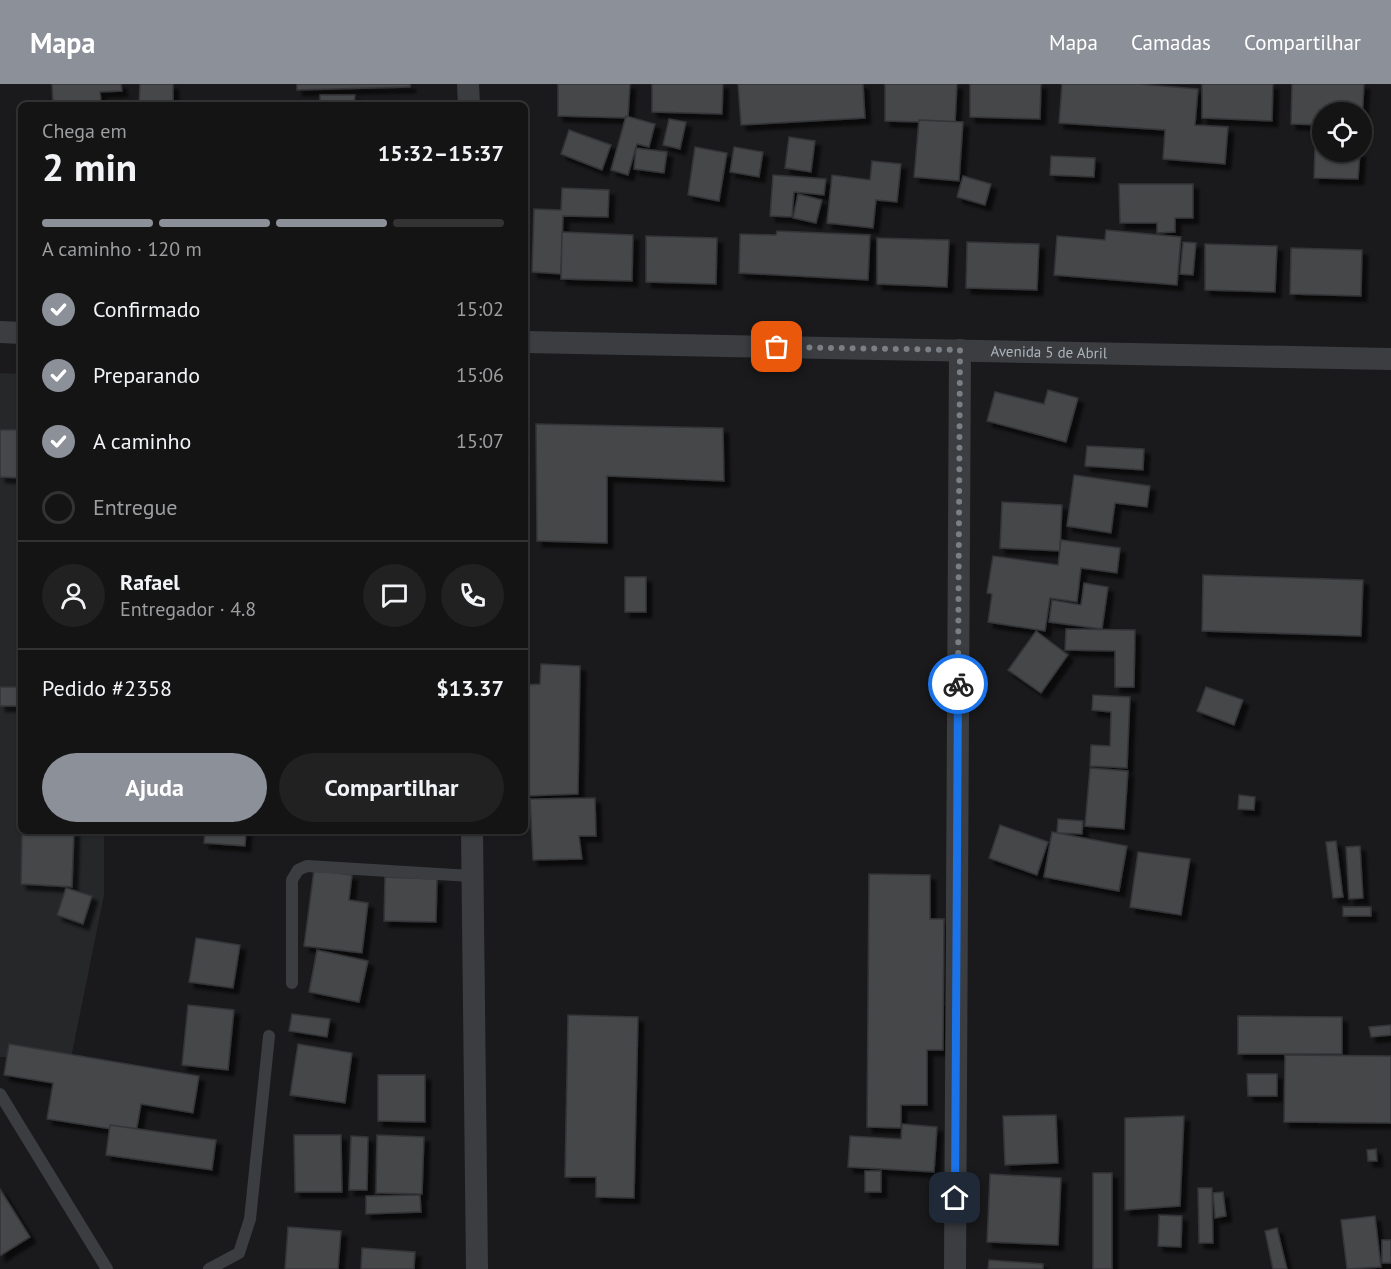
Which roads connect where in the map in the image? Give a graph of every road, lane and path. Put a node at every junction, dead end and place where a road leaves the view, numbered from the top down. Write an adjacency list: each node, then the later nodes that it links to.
1 (468, 84): 2 (street)
2 (469, 102)
3 (0, 332): 4 (street)
4 (18, 333)
5 (528, 342): 6 (street, Avenida 5 de Abril)
6 (960, 350): 7 (street, Avenida 5 de Abril); 17 (street)
7 (1391, 359)
8 (471, 834): 9 (street)
9 (471, 876): 10 (lane); 15 (street)
10 (292, 983)
11 (269, 1036): 14 (lane)
12 (0, 1094): 13 (lane)
13 (107, 1269)
14 (209, 1269)
15 (477, 1269): 16 (lane)
16 (488, 1269)
17 (955, 1269)

